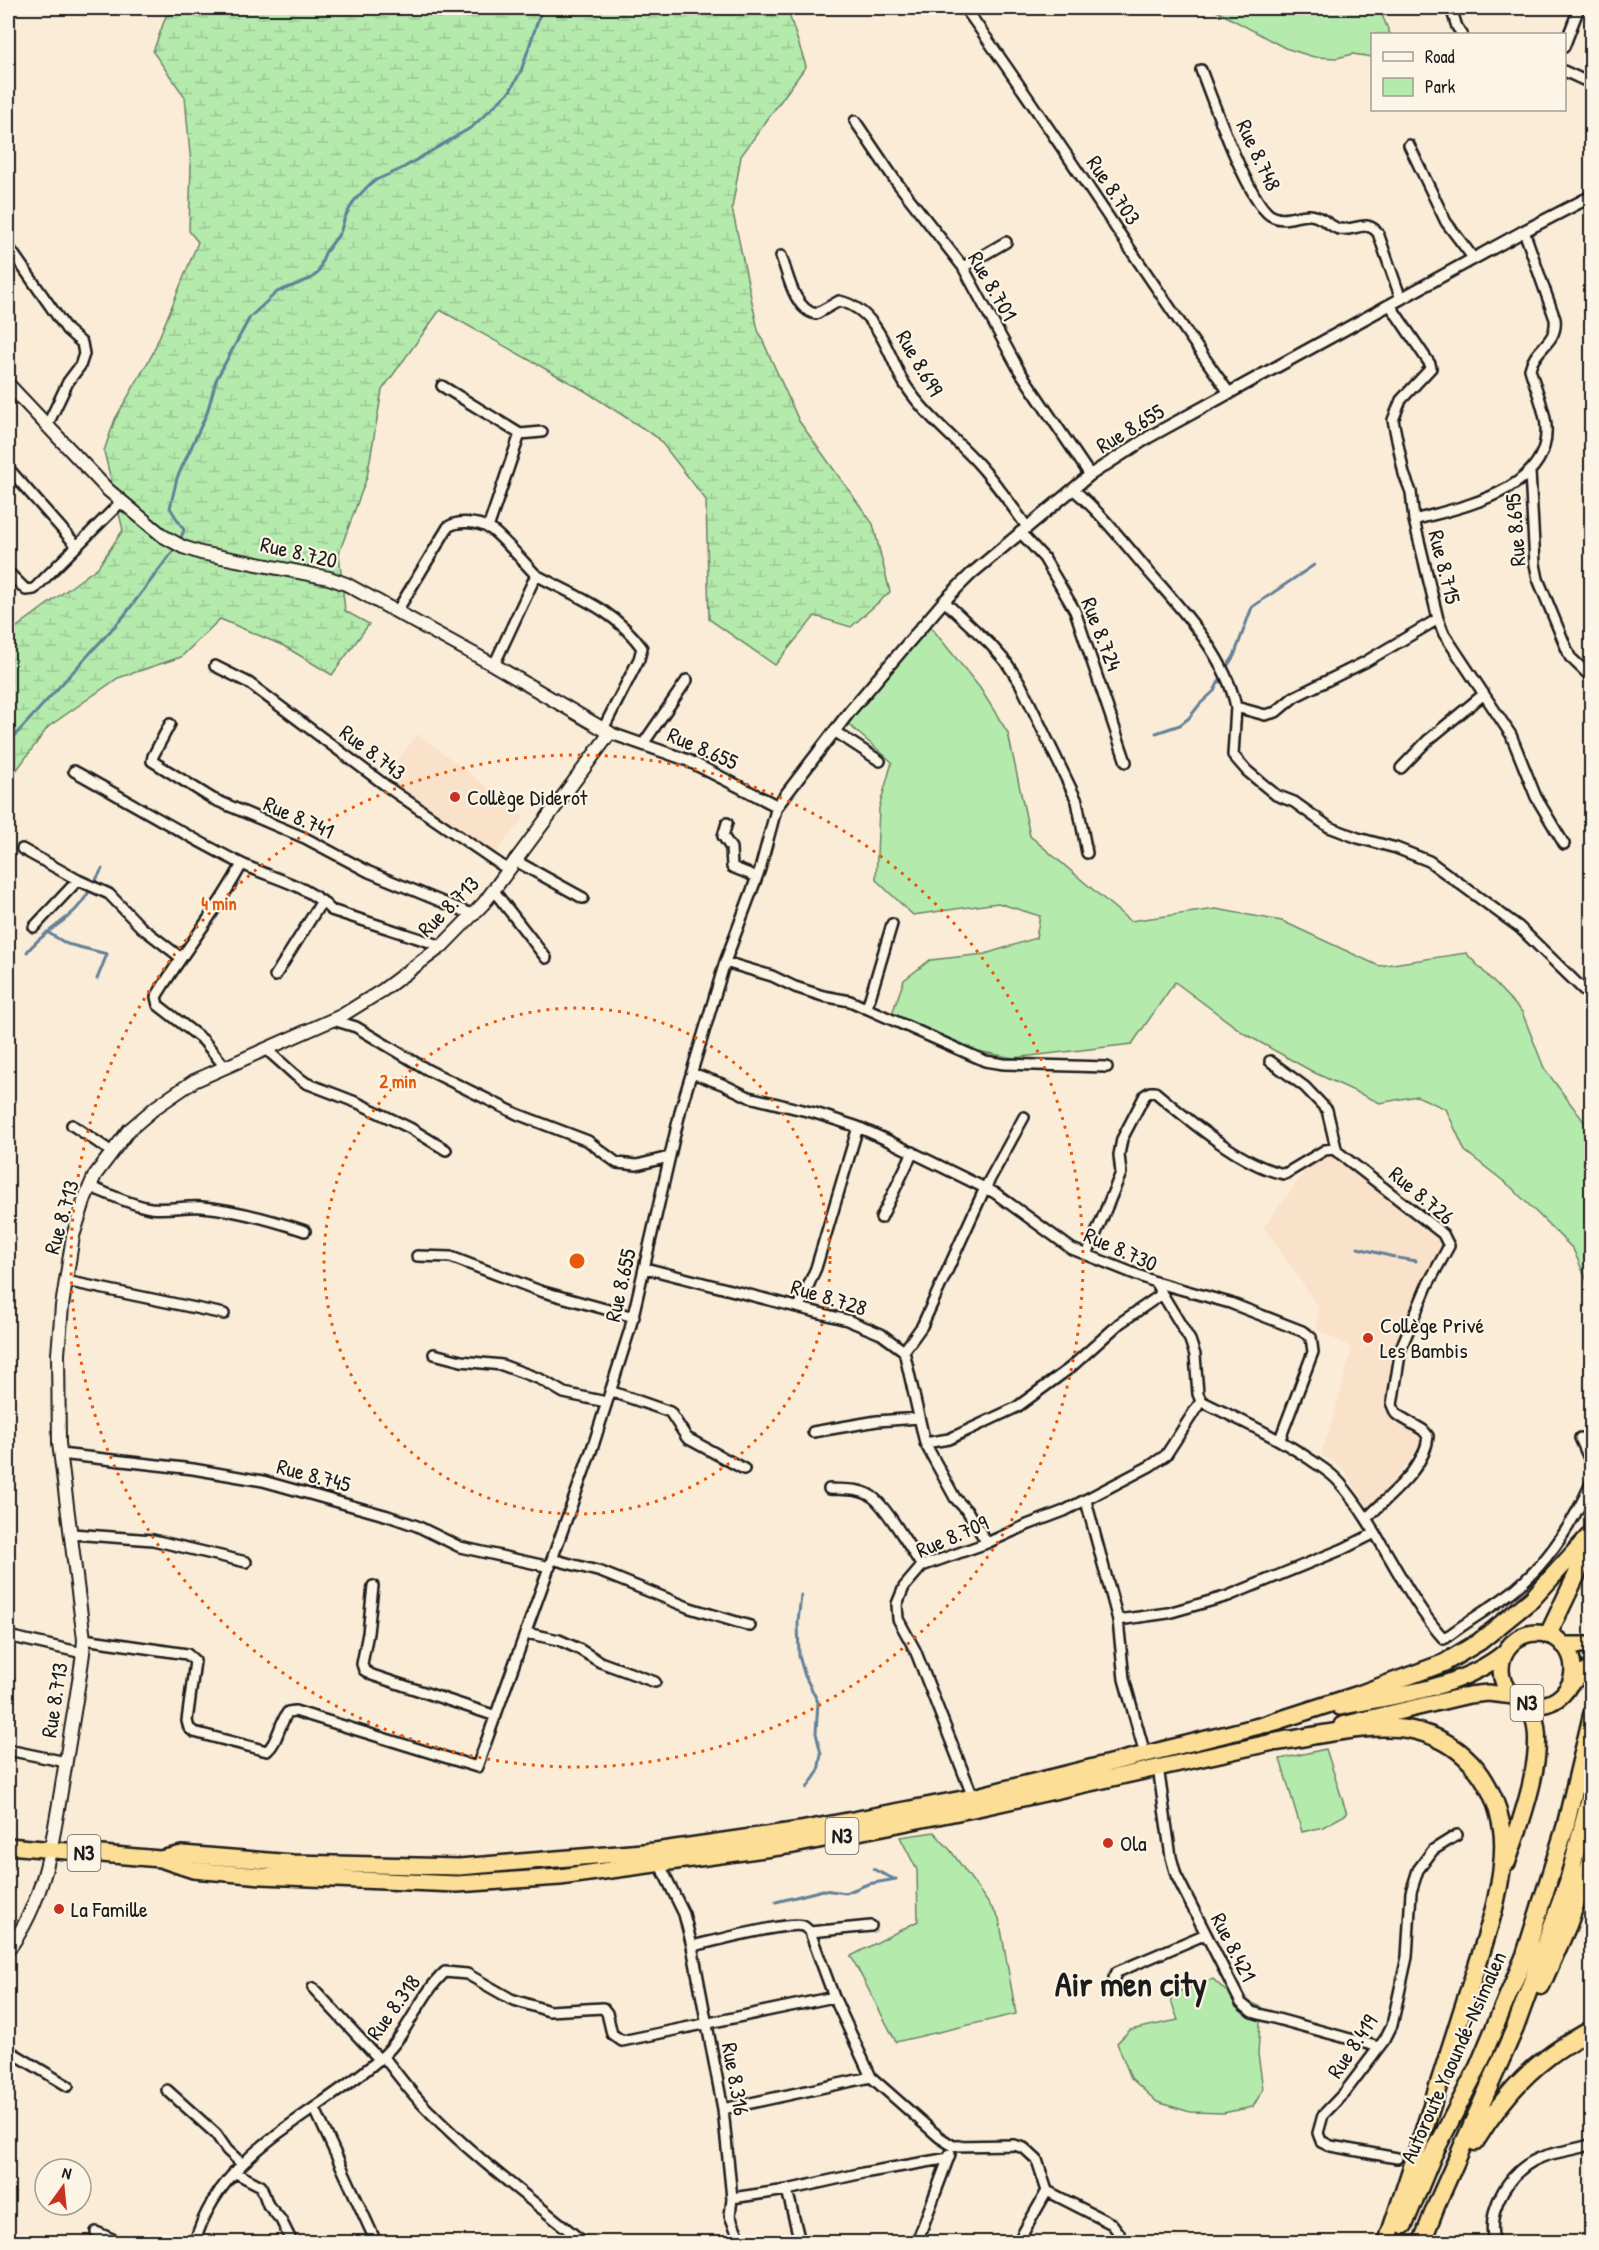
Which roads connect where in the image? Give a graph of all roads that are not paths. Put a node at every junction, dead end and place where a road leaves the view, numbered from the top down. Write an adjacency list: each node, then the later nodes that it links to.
1 (965, 8): 22 (street, Rue 8.703)
2 (1451, 8): 4 (street)
3 (1579, 8): 5 (street)
4 (1461, 33)
5 (1566, 42)
6 (1200, 70): 18 (street, Rue 8.748)
7 (1566, 72): 8 (street)
8 (1592, 84)
9 (855, 121): 17 (street, Rue 8.701)
10 (1409, 145): 16 (street)
11 (1592, 196): 12 (street, Rue 8.655)
12 (1524, 231): 16 (street, Rue 8.655); 27 (street)
13 (1006, 242): 17 (street)
14 (8, 246): 23 (street)
15 (781, 256): 33 (street, Rue 8.699)
16 (1474, 259): 18 (street, Rue 8.655)
17 (963, 267): 28 (street, Rue 8.701)
18 (1401, 299): 19 (street, Rue 8.655)
19 (1390, 305): 22 (street, Rue 8.655); 31 (street)
20 (8, 384): 23 (main road, Rue 8.720)
21 (442, 386): 25 (street)
22 (1230, 394): 28 (street, Rue 8.655)
23 (47, 426): 30 (main road, Rue 8.720)
24 (542, 432): 25 (street)
25 (520, 434): 32 (street)
26 (8, 468): 34 (street)
27 (1530, 472): 31 (street, Rue 8.715); 42 (street, Rue 8.695)
28 (1090, 476): 29 (street, Rue 8.655)
29 (1074, 490): 33 (street, Rue 8.655); 45 (street)
30 (121, 502): 34 (street); 38 (main road, Rue 8.720)
31 (1414, 520): 39 (street, Rue 8.715)
32 (488, 528): 36 (street); 38 (street)
33 (1023, 529): 37 (street, Rue 8.655); 51 (street, Rue 8.724)
34 (77, 546): 35 (street)
35 (8, 572)
36 (536, 575): 40 (street); 47 (street)
37 (944, 601): 48 (street, Rue 8.655); 58 (street)
38 (397, 611): 40 (main road, Rue 8.720)
39 (1438, 619): 44 (street); 45 (street, Rue 8.715)
40 (494, 665): 47 (main road, Rue 8.720)
41 (216, 666): 60 (street, Rue 8.743)
42 (1592, 678)
43 (687, 680): 49 (street)
44 (1484, 694): 52 (street); 56 (street)
45 (1236, 707): 74 (street)
46 (170, 724): 66 (street, Rue 8.741)
47 (607, 731): 49 (street, Rue 8.655); 60 (main road, Rue 8.713)
48 (834, 731): 50 (street); 54 (street, Rue 8.655)
49 (643, 744): 54 (street, Rue 8.655)
50 (880, 761)
51 (1126, 762)
52 (1401, 768)
53 (74, 771): 59 (street)
54 (777, 806): 61 (street, Rue 8.655)
55 (727, 823): 61 (street)
56 (1564, 844)
57 (22, 849): 62 (street)
58 (1087, 853)
59 (242, 864): 65 (street); 70 (street)
60 (511, 865): 63 (main road, Rue 8.713); 64 (street, Rue 8.743)
61 (758, 877): 72 (street, Rue 8.655)
62 (78, 880): 68 (street); 70 (street)
63 (494, 891): 66 (main road, Rue 8.713); 71 (street)
64 (583, 898)
65 (322, 901): 69 (street); 73 (street)
66 (474, 915): 69 (main road, Rue 8.713)
67 (892, 924): 75 (street)
68 (34, 927)
69 (442, 946): 76 (main road, Rue 8.713)
70 (180, 957): 79 (street)
71 (546, 958)
72 (725, 962): 75 (street); 81 (street, Rue 8.655)
73 (274, 976)
74 (1592, 999)
75 (867, 1008): 80 (street)
76 (333, 1020): 77 (main road, Rue 8.713); 89 (street)
77 (266, 1049): 79 (main road, Rue 8.713); 85 (street)
78 (1270, 1061): 88 (street)
79 (225, 1067): 86 (main road, Rue 8.713)
80 (1107, 1067)
81 (692, 1073): 84 (street, Rue 8.730); 89 (street, Rue 8.655)
82 (1024, 1117): 91 (street)
83 (72, 1125): 86 (street)
84 (858, 1127): 87 (street, Rue 8.730); 100 (street)
85 (446, 1150)
86 (112, 1152): 90 (main road, Rue 8.713)
87 (913, 1152): 91 (street, Rue 8.730); 92 (street)
88 (1337, 1152): 94 (street); 119 (street, Rue 8.726)
89 (669, 1157): 96 (street, Rue 8.655)
90 (90, 1187): 93 (street); 97 (main road, Rue 8.713)
91 (985, 1188): 94 (street, Rue 8.730); 103 (street)
92 (881, 1218)
93 (305, 1231)
94 (1087, 1255): 98 (street, Rue 8.730)
95 (417, 1256): 102 (street)
96 (645, 1268): 100 (street, Rue 8.728); 102 (street, Rue 8.655)
97 (66, 1281): 101 (street); 113 (main road, Rue 8.713)
98 (1155, 1282): 99 (street, Rue 8.730); 111 (street)
99 (1162, 1294): 106 (street, Rue 8.730); 112 (street)
100 (799, 1307): 103 (street, Rue 8.728)
101 (224, 1314)
102 (634, 1317): 105 (street, Rue 8.655)
103 (904, 1351): 108 (street)
104 (434, 1354): 107 (street)
105 (610, 1391): 107 (street, Rue 8.655); 115 (street)
106 (1201, 1401): 111 (street); 118 (street, Rue 8.709)
107 (606, 1402): 125 (street, Rue 8.655)
108 (919, 1418): 109 (street); 112 (street)
109 (813, 1432)
110 (1580, 1438): 114 (street)
111 (1280, 1439): 119 (street)
112 (925, 1443): 123 (street)
113 (60, 1454): 121 (main road, Rue 8.713); 125 (street, Rue 8.745)
114 (1592, 1465)
115 (744, 1469)
116 (1592, 1481): 120 (street)
117 (829, 1489): 126 (street)
118 (1086, 1501): 123 (street, Rue 8.709); 128 (street)
119 (1367, 1518): 120 (street)
120 (1375, 1533): 128 (street)
121 (72, 1534): 124 (street); 133 (main road, Rue 8.713)
122 (1592, 1534): 131 (highway); 144 (highway)
123 (987, 1543): 126 (street, Rue 8.709)
124 (246, 1562)
125 (551, 1563): 129 (street, Rue 8.745); 130 (street, Rue 8.655)
126 (922, 1566): 151 (street, Rue 8.709)
127 (373, 1586): 143 (street)
128 (1118, 1620): 147 (street)
129 (750, 1626)
130 (526, 1633): 139 (street); 143 (street, Rue 8.655)
131 (1548, 1635): 134 (highway); 136 (highway, N3)
132 (8, 1636): 137 (street)
133 (84, 1639): 137 (main road, Rue 8.713); 143 (street, Rue 8.655)
134 (1563, 1645): 135 (highway); 140 (highway, N3)
135 (1592, 1645)
136 (1505, 1652): 141 (highway, N3); 144 (highway, N3)
137 (83, 1653): 148 (main road, Rue 8.713)
138 (1592, 1667): 140 (highway, N3)
139 (655, 1682)
140 (1571, 1683): 141 (highway, N3)
141 (1519, 1699): 145 (highway, N3); 158 (highway)
142 (1592, 1715): 200 (highway, Autoroute Yaoundé-Nsimalen)
143 (496, 1716)
144 (1267, 1724): 147 (highway, N3)
145 (1276, 1742): 149 (highway, N3); 158 (highway)
146 (8, 1750): 148 (street)
147 (1145, 1754): 151 (highway, N3)
148 (66, 1762): 154 (main road, Rue 8.713)
149 (1158, 1767): 157 (highway, N3); 161 (street, Rue 8.421)
150 (1592, 1790): 168 (highway, Autoroute Yaoundé-Nsimalen)
151 (973, 1797): 156 (highway, N3)
152 (1457, 1835): 170 (street, Rue 8.419)
153 (8, 1846): 154 (highway, N3)
154 (51, 1851): 156 (highway, N3); 163 (main road, Rue 8.713)
155 (1592, 1858): 168 (highway)
156 (160, 1860): 157 (highway, N3)
157 (660, 1865): 162 (street, Rue 8.316)
158 (1500, 1882): 199 (highway)
159 (871, 1926): 160 (street)
160 (810, 1932): 162 (street); 166 (street)
161 (1206, 1934): 164 (street); 170 (street, Rue 8.421)
162 (692, 1946): 167 (street, Rue 8.316)
163 (8, 1950)
164 (1114, 1978)
165 (313, 1988): 172 (street)
166 (834, 1997): 167 (street); 173 (street)
167 (707, 2023): 172 (street, Rue 8.318); 177 (street, Rue 8.316)
168 (1515, 2028): 188 (highway, Autoroute Yaoundé-Nsimalen)
169 (1592, 2029): 188 (highway)
170 (1379, 2047): 181 (street, Rue 8.419)
171 (8, 2050): 174 (street)
172 (381, 2057): 176 (street, Rue 8.318); 193 (street)
173 (871, 2077): 177 (street); 179 (street)
174 (68, 2086)
175 (166, 2090): 182 (street)
176 (315, 2109): 182 (street, Rue 8.318); 192 (street)
177 (723, 2109): 186 (street, Rue 8.316)
178 (1592, 2144): 201 (street)
179 (953, 2146): 180 (street); 185 (street)
180 (949, 2158): 184 (street); 196 (street)
181 (1397, 2158)
182 (241, 2163): 183 (street, Rue 8.318)
183 (234, 2172): 190 (street, Rue 8.318); 191 (street)
184 (788, 2190): 186 (street); 195 (street)
185 (1047, 2191): 197 (street); 198 (street)
186 (732, 2198): 194 (street, Rue 8.316)
187 (96, 2232): 189 (street)
188 (1423, 2240)
189 (119, 2242)
190 (195, 2242)
191 (292, 2242)
192 (376, 2242)
193 (583, 2242)
194 (741, 2242)
195 (800, 2242)
196 (917, 2242)
197 (1018, 2242)
198 (1119, 2242)
199 (1387, 2242)
200 (1396, 2242)
201 (1494, 2242)

